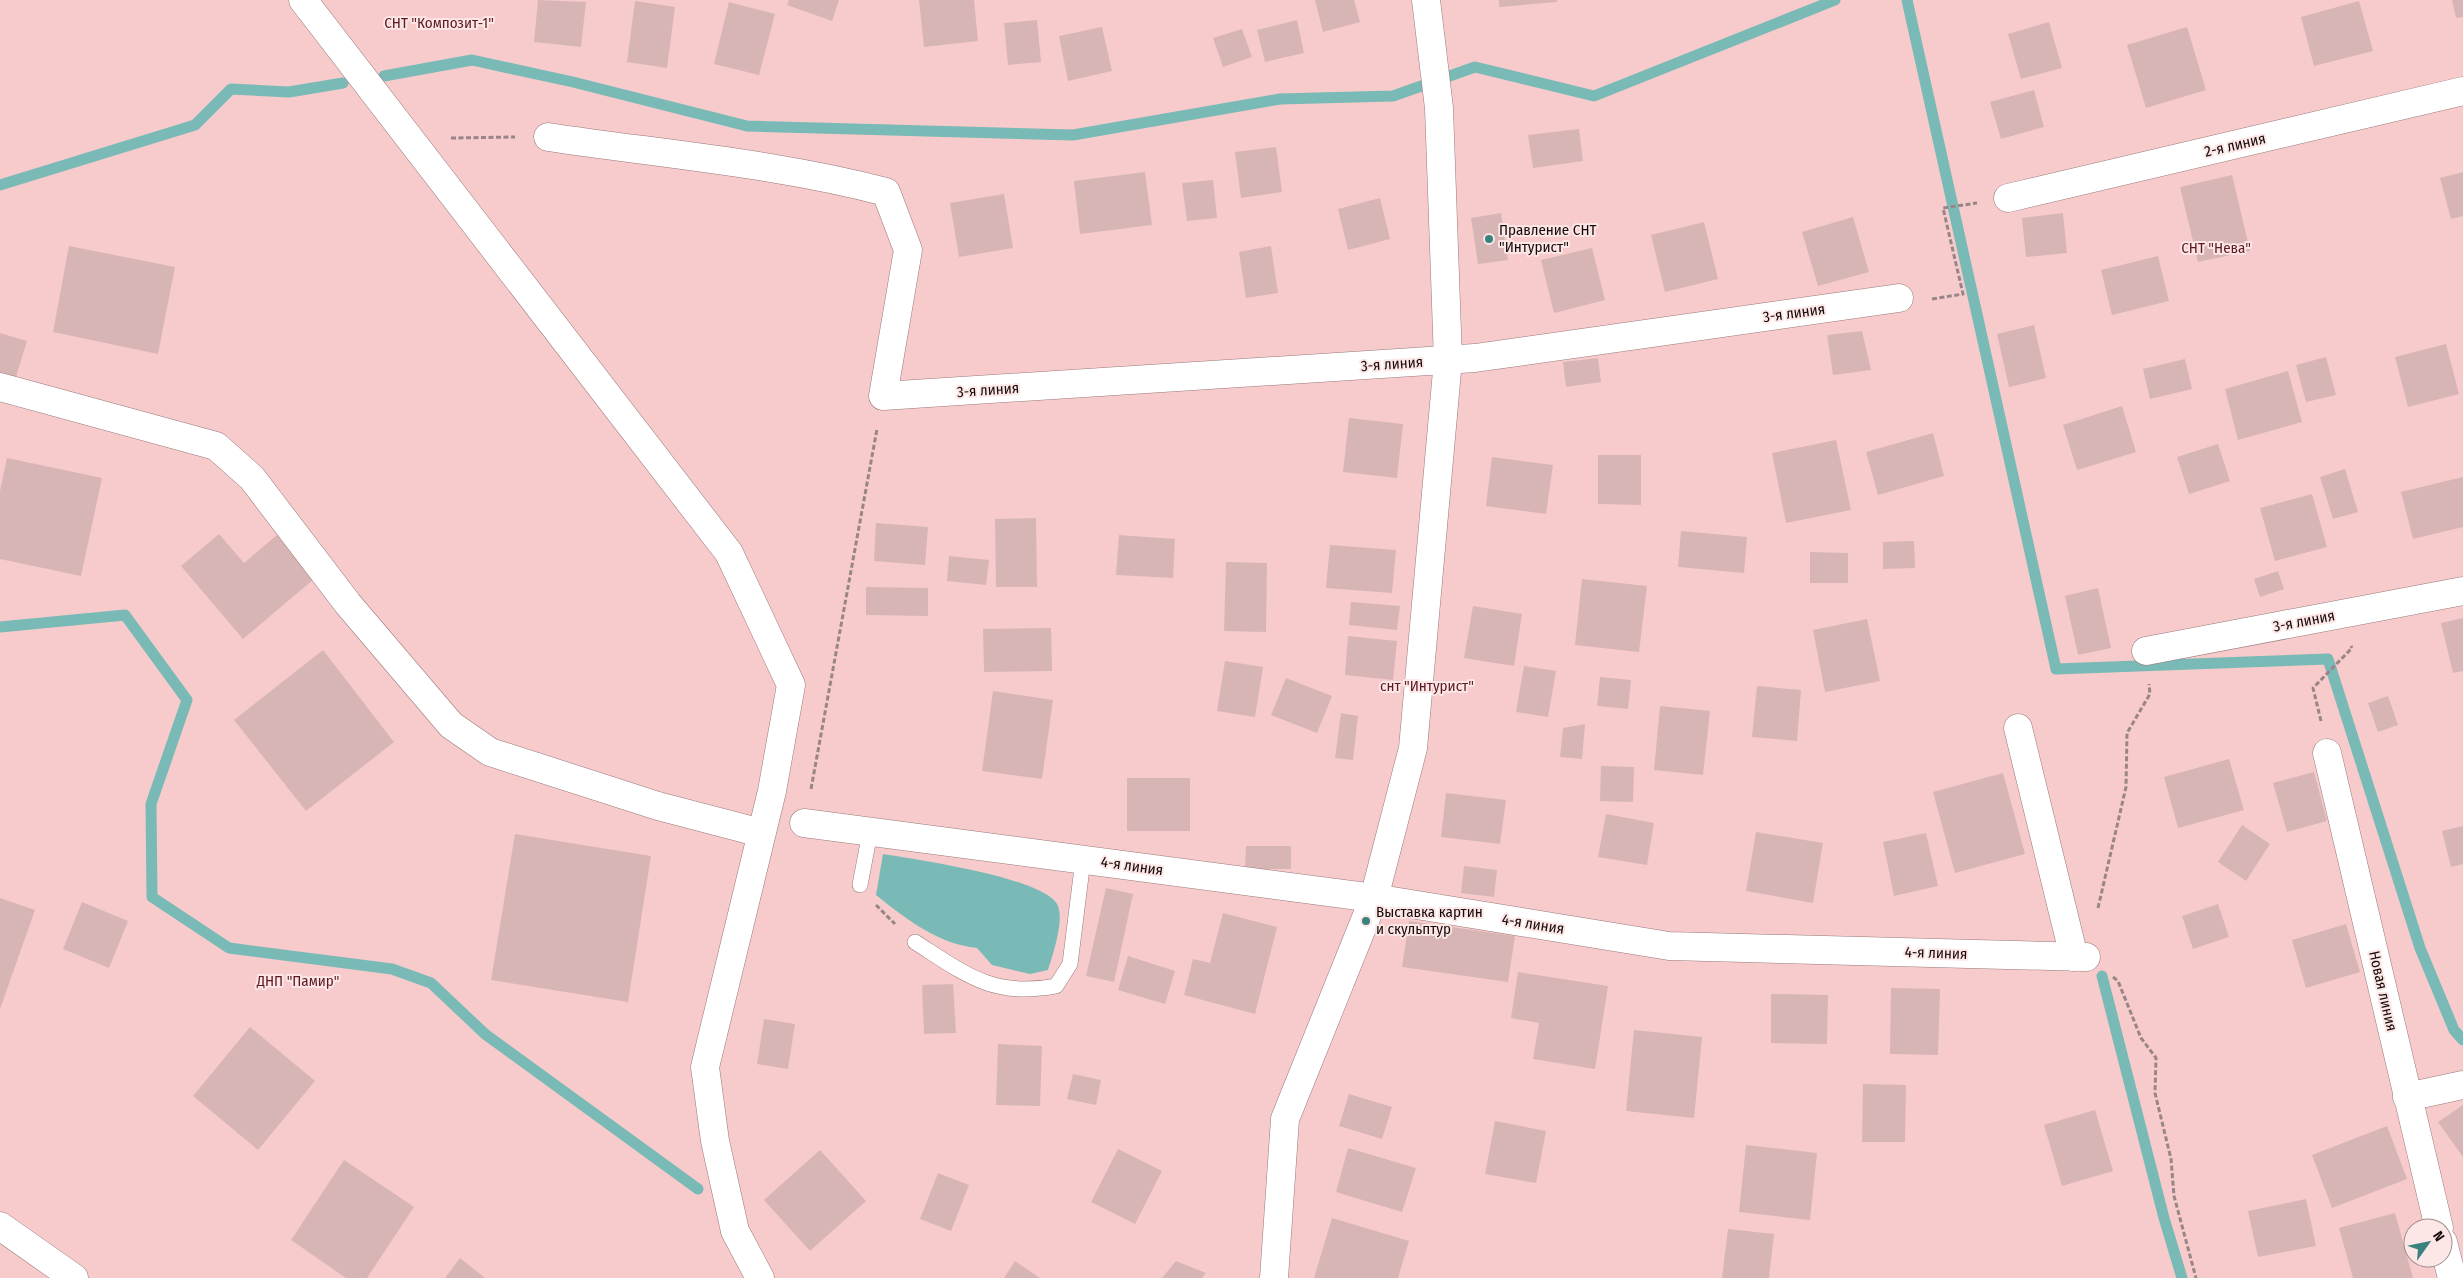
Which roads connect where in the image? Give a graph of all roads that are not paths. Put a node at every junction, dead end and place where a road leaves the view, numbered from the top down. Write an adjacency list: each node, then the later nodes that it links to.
1 (303, 0): 15 (street)
2 (1426, 0): 7 (street)
3 (2463, 91): 5 (street, 2-я линия)
4 (548, 137): 7 (street, 3-я линия)
5 (2008, 198)
6 (1899, 298): 7 (street, 3-я линия)
7 (1448, 360): 18 (street)
8 (0, 387): 15 (street)
9 (2463, 591): 10 (street, 3-я линия)
10 (2146, 651)
11 (2018, 728): 18 (street, 4-я линия)
12 (2327, 753): 21 (street, Новая линия)
13 (804, 823): 14 (street, 4-я линия)
14 (870, 832): 16 (street, 4-я линия); 17 (lane)
15 (760, 833): 25 (street)
16 (1083, 860): 18 (street, 4-я линия); 19 (lane)
17 (860, 885)
18 (1374, 898): 26 (street)
19 (915, 942)
20 (2463, 1085): 21 (street)
21 (2407, 1097): 22 (street, Новая линия)
22 (2437, 1218)
23 (0, 1226): 24 (street)
24 (72, 1277)
25 (760, 1278)
26 (1274, 1278)

